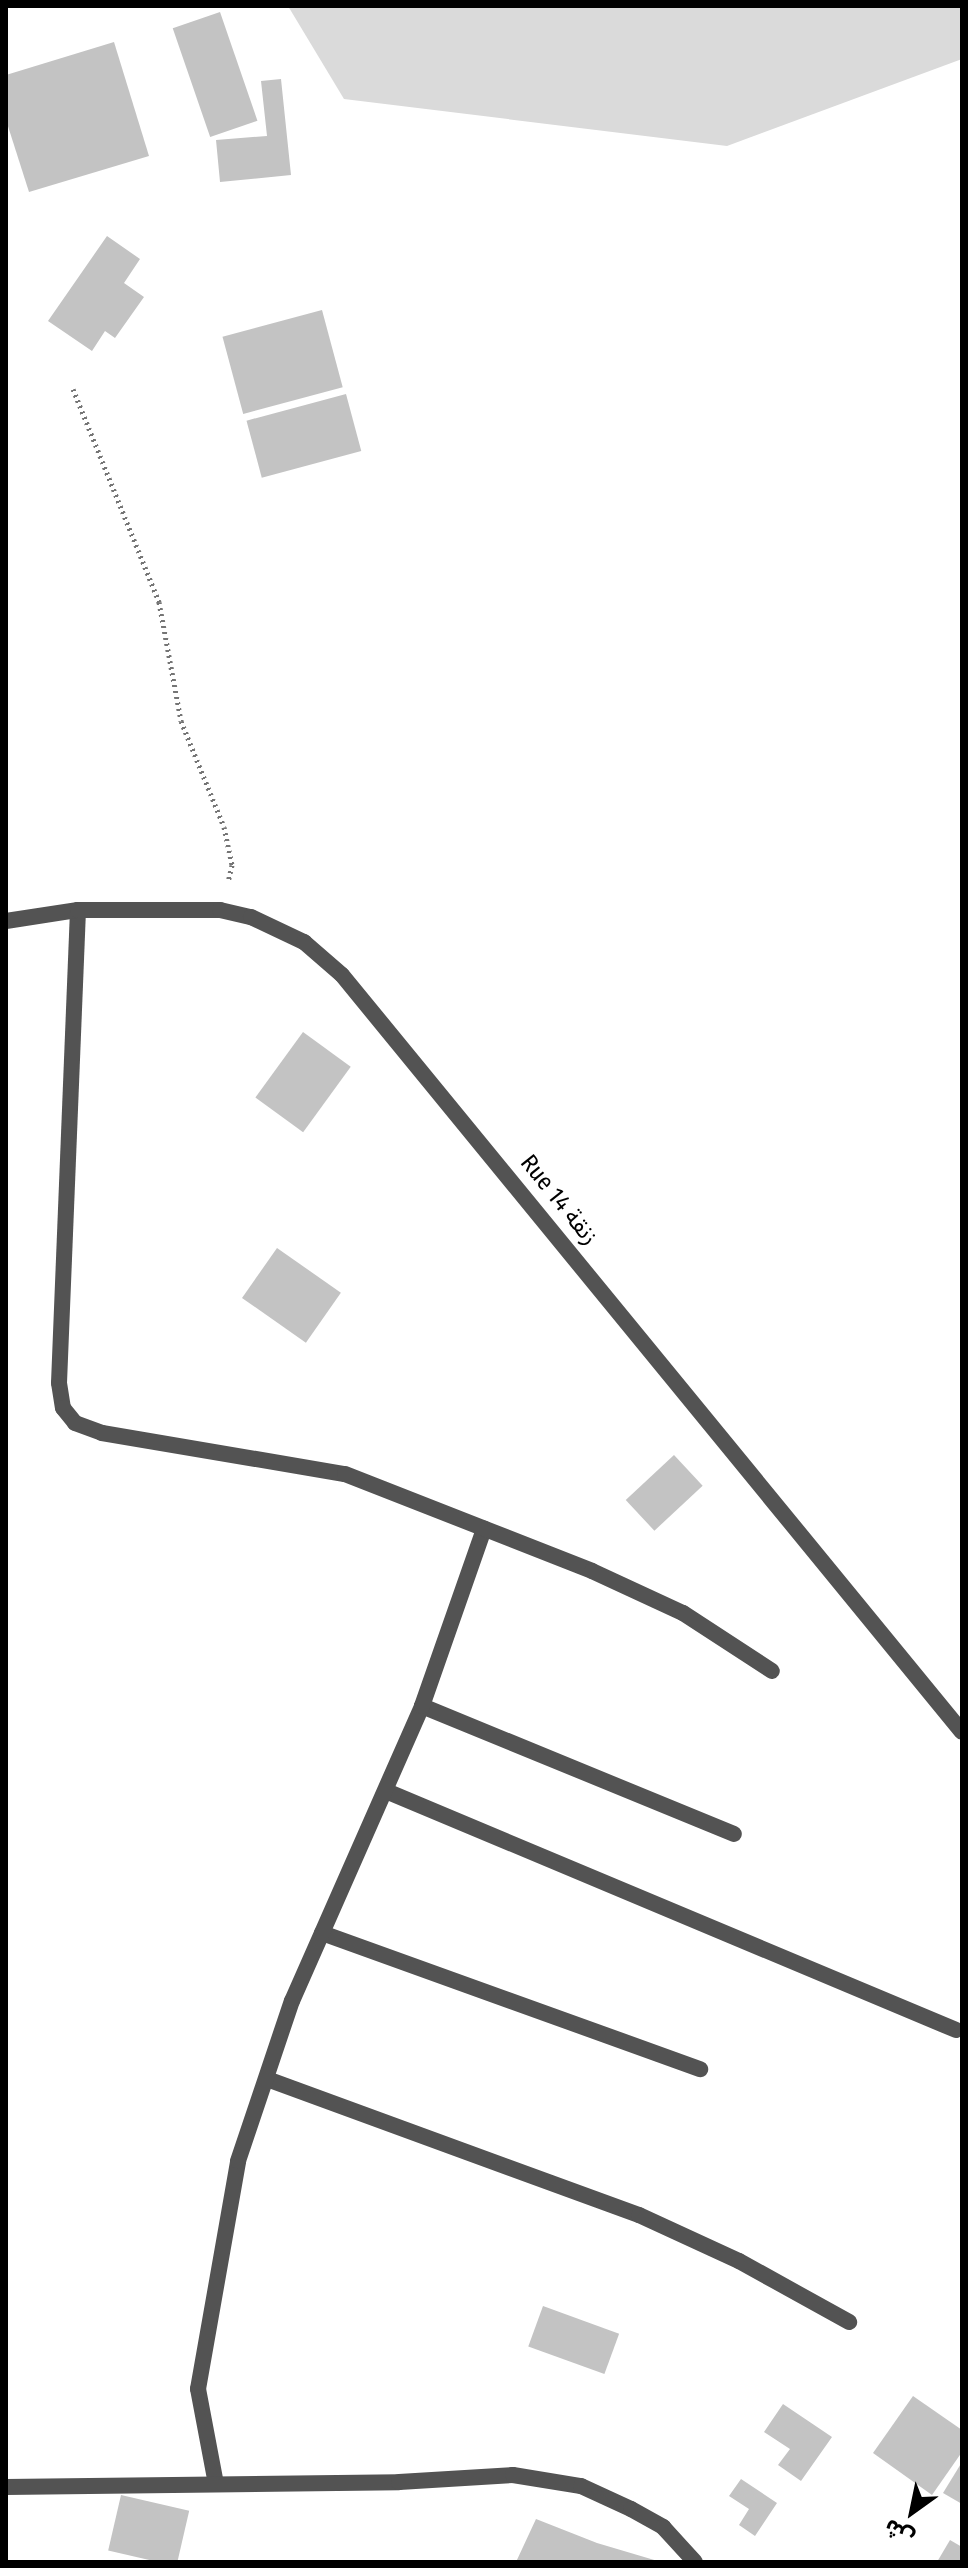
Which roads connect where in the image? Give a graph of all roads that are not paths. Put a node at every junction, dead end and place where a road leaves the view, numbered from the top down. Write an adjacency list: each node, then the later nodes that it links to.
1 (78, 910): 2 (street, Rue 14 زنقة); 3 (street); 6 (street, Rue 14 زنقة)
2 (6, 921)
3 (484, 1529): 4 (street); 5 (street)
4 (772, 1671)
5 (422, 1706): 7 (street); 8 (street)
6 (962, 1732)
7 (386, 1791): 9 (street); 10 (street)
8 (734, 1834)
9 (322, 1933): 11 (street); 12 (street)
10 (956, 2030)
11 (700, 2069)
12 (267, 2079): 13 (street); 14 (street)
13 (849, 2322)
14 (216, 2484): 15 (street); 16 (street)
15 (6, 2487)
16 (695, 2562)

